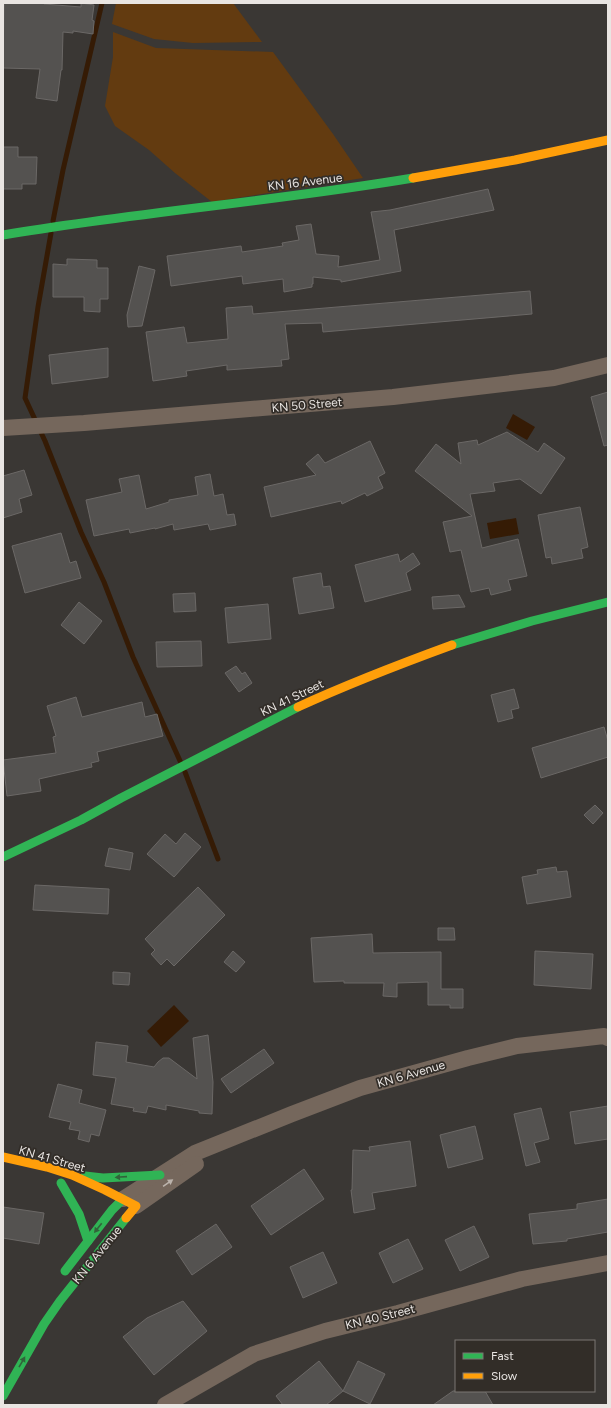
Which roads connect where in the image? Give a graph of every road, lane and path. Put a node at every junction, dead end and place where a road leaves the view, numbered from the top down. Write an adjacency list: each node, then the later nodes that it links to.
1 (608, 140): 2 (main road, KN 16 Avenue)
2 (3, 235)
3 (608, 365): 4 (street, KN 50 Street)
4 (3, 428)
5 (608, 602): 6 (main road, KN 41 Street)
6 (3, 857)
7 (607, 1036): 8 (street, KN 6 Avenue)
8 (222, 1143): 10 (street, KN 6 Avenue); 14 (street, KN 6 Avenue, one-way to 8)
9 (3, 1158): 11 (main road, KN 41 Street)
10 (160, 1174): 11 (main road, one-way to 11); 14 (street, KN 6 Avenue)
11 (71, 1175): 14 (main road, KN 41 Street)
12 (74, 1189): 15 (main road, KN 41 Street)
13 (102, 1204): 14 (main road)
14 (125, 1208): 15 (main road, KN 6 Avenue, one-way to 15); 18 (main road, KN 6 Avenue, one-way to 14)
15 (88, 1241): 17 (main road, KN 6 Avenue)
16 (608, 1263): 19 (street, KN 40 Street)
17 (61, 1275)
18 (3, 1396)
19 (165, 1405)

